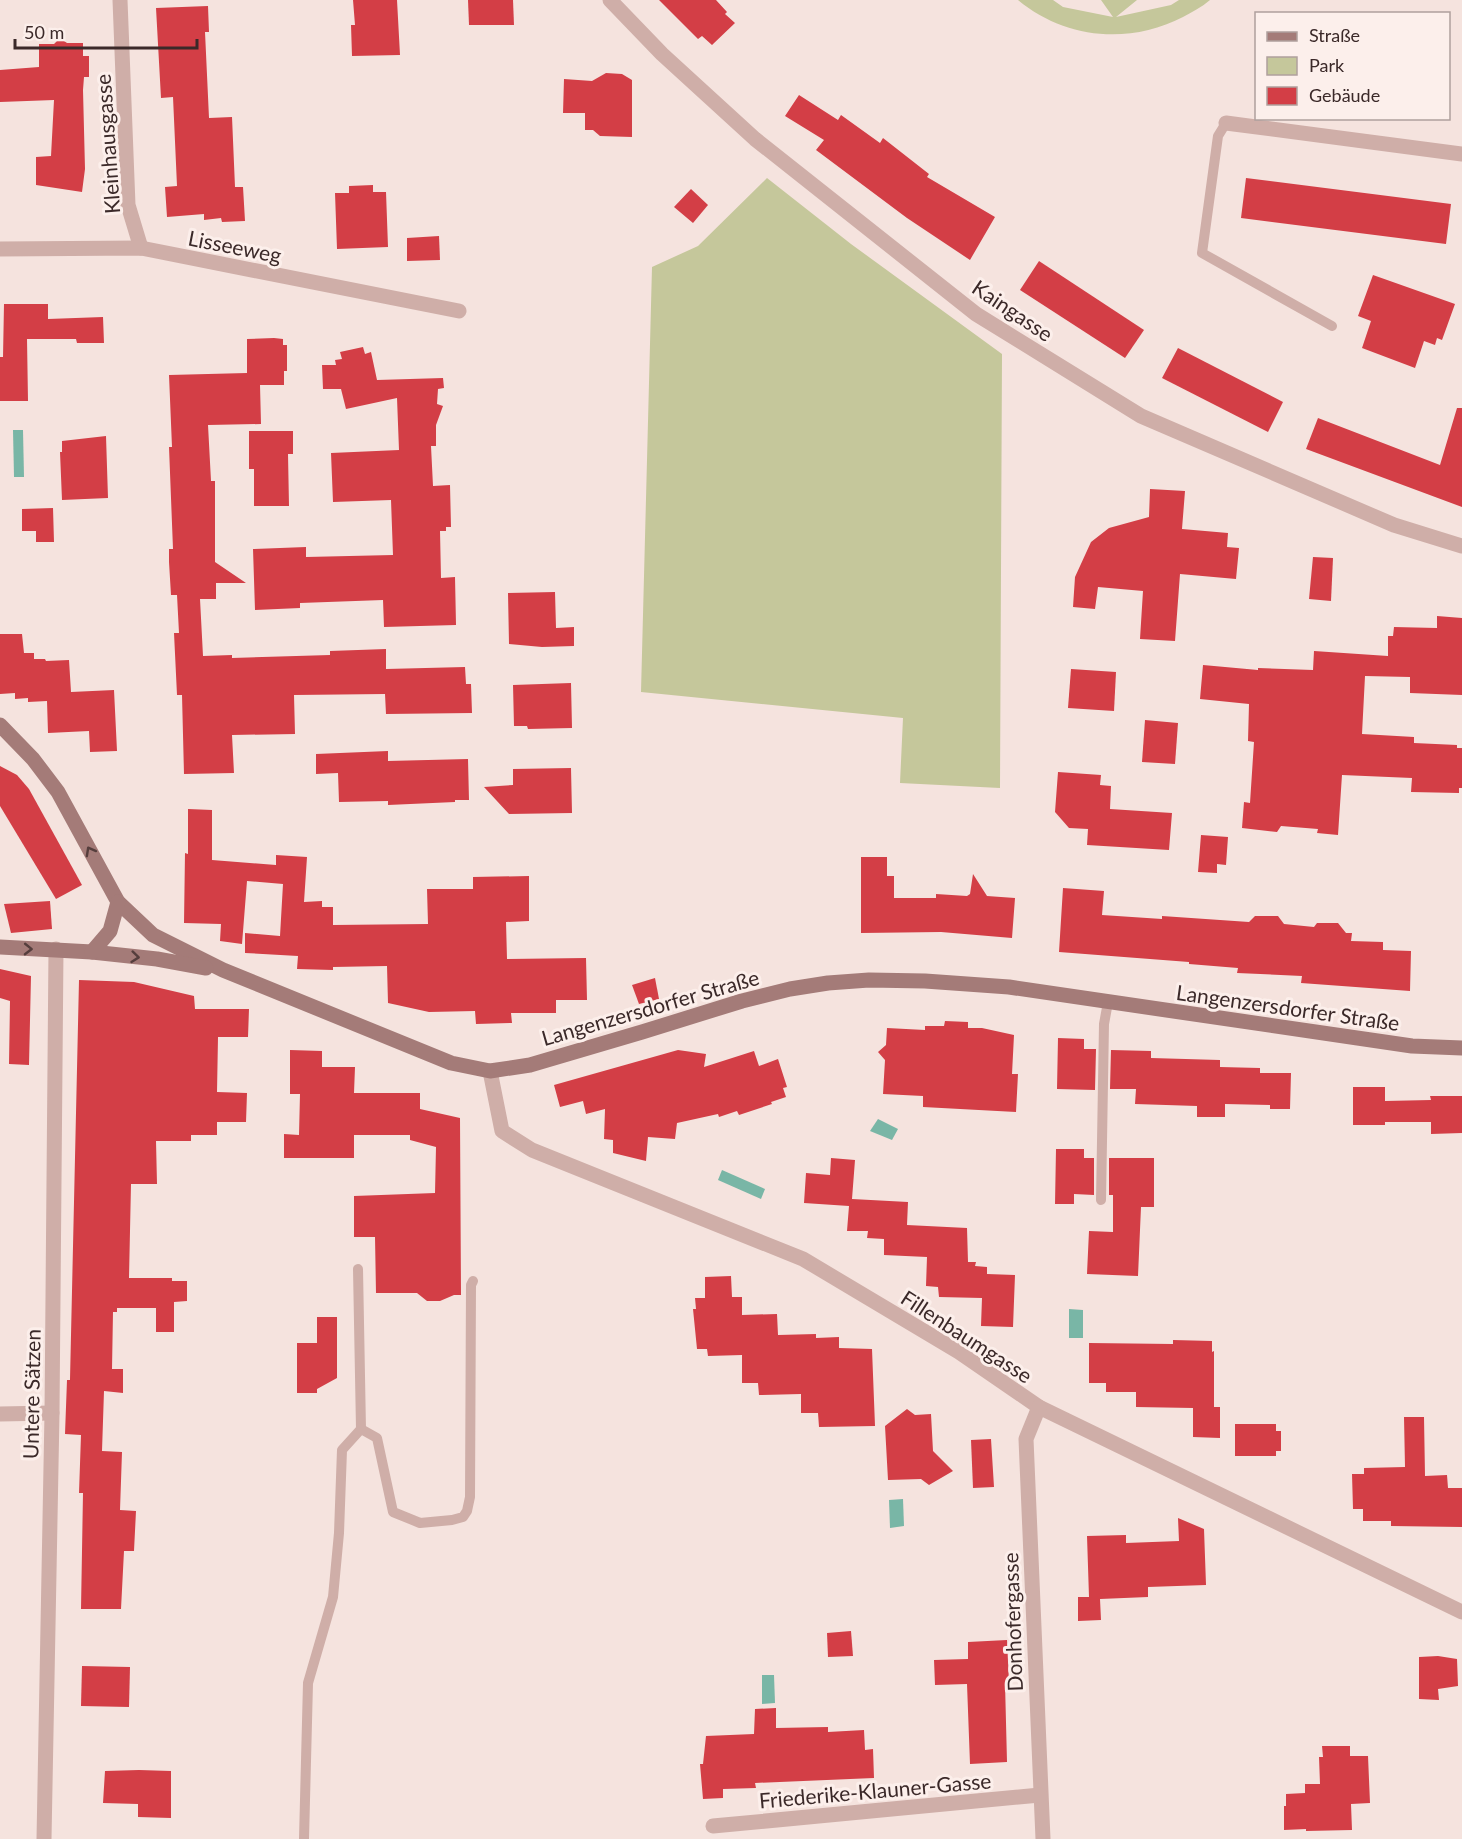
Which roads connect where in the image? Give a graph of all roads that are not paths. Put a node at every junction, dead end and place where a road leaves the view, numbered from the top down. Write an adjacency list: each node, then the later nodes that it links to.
1 (120, 0): 5 (street, Kleinhausgasse)
2 (610, 0): 9 (street, Kaingasse)
3 (1226, 123): 4 (street); 8 (lane)
4 (1462, 154)
5 (141, 248): 6 (street, Lisseeweg); 7 (street, Lisseeweg)
6 (0, 249)
7 (459, 311)
8 (1332, 326)
9 (1462, 546)
10 (0, 725): 11 (main road, Langenzersdorfer Straße, one-way to 10)
11 (118, 902): 14 (main road); 15 (main road, Langenzersdorfer Straße)
12 (0, 947): 13 (main road, Langenzersdorfer Straße, one-way to 13)
13 (56, 949): 14 (main road, Langenzersdorfer Straße); 23 (street, Untere Sätzen)
14 (92, 952): 15 (main road, Langenzersdorfer Straße, one-way to 15)
15 (223, 970): 18 (main road, Langenzersdorfer Straße)
16 (1108, 1002): 17 (main road, Langenzersdorfer Straße); 18 (main road, Langenzersdorfer Straße); 19 (lane)
17 (1462, 1048)
18 (490, 1071): 22 (street, Fillenbaumgasse)
19 (1101, 1200)
20 (358, 1269): 25 (lane)
21 (473, 1281): 25 (lane)
22 (1039, 1407): 26 (street, Fillenbaumgasse); 27 (street, Donhofergasse)
23 (52, 1413): 24 (street); 29 (street, Untere Sätzen)
24 (0, 1414)
25 (360, 1429): 30 (lane)
26 (1462, 1612)
27 (1040, 1795): 28 (street, Friederike-Klauner-Gasse); 31 (street, Donhofergasse)
28 (713, 1826)
29 (44, 1839)
30 (304, 1839)
31 (1043, 1839)

